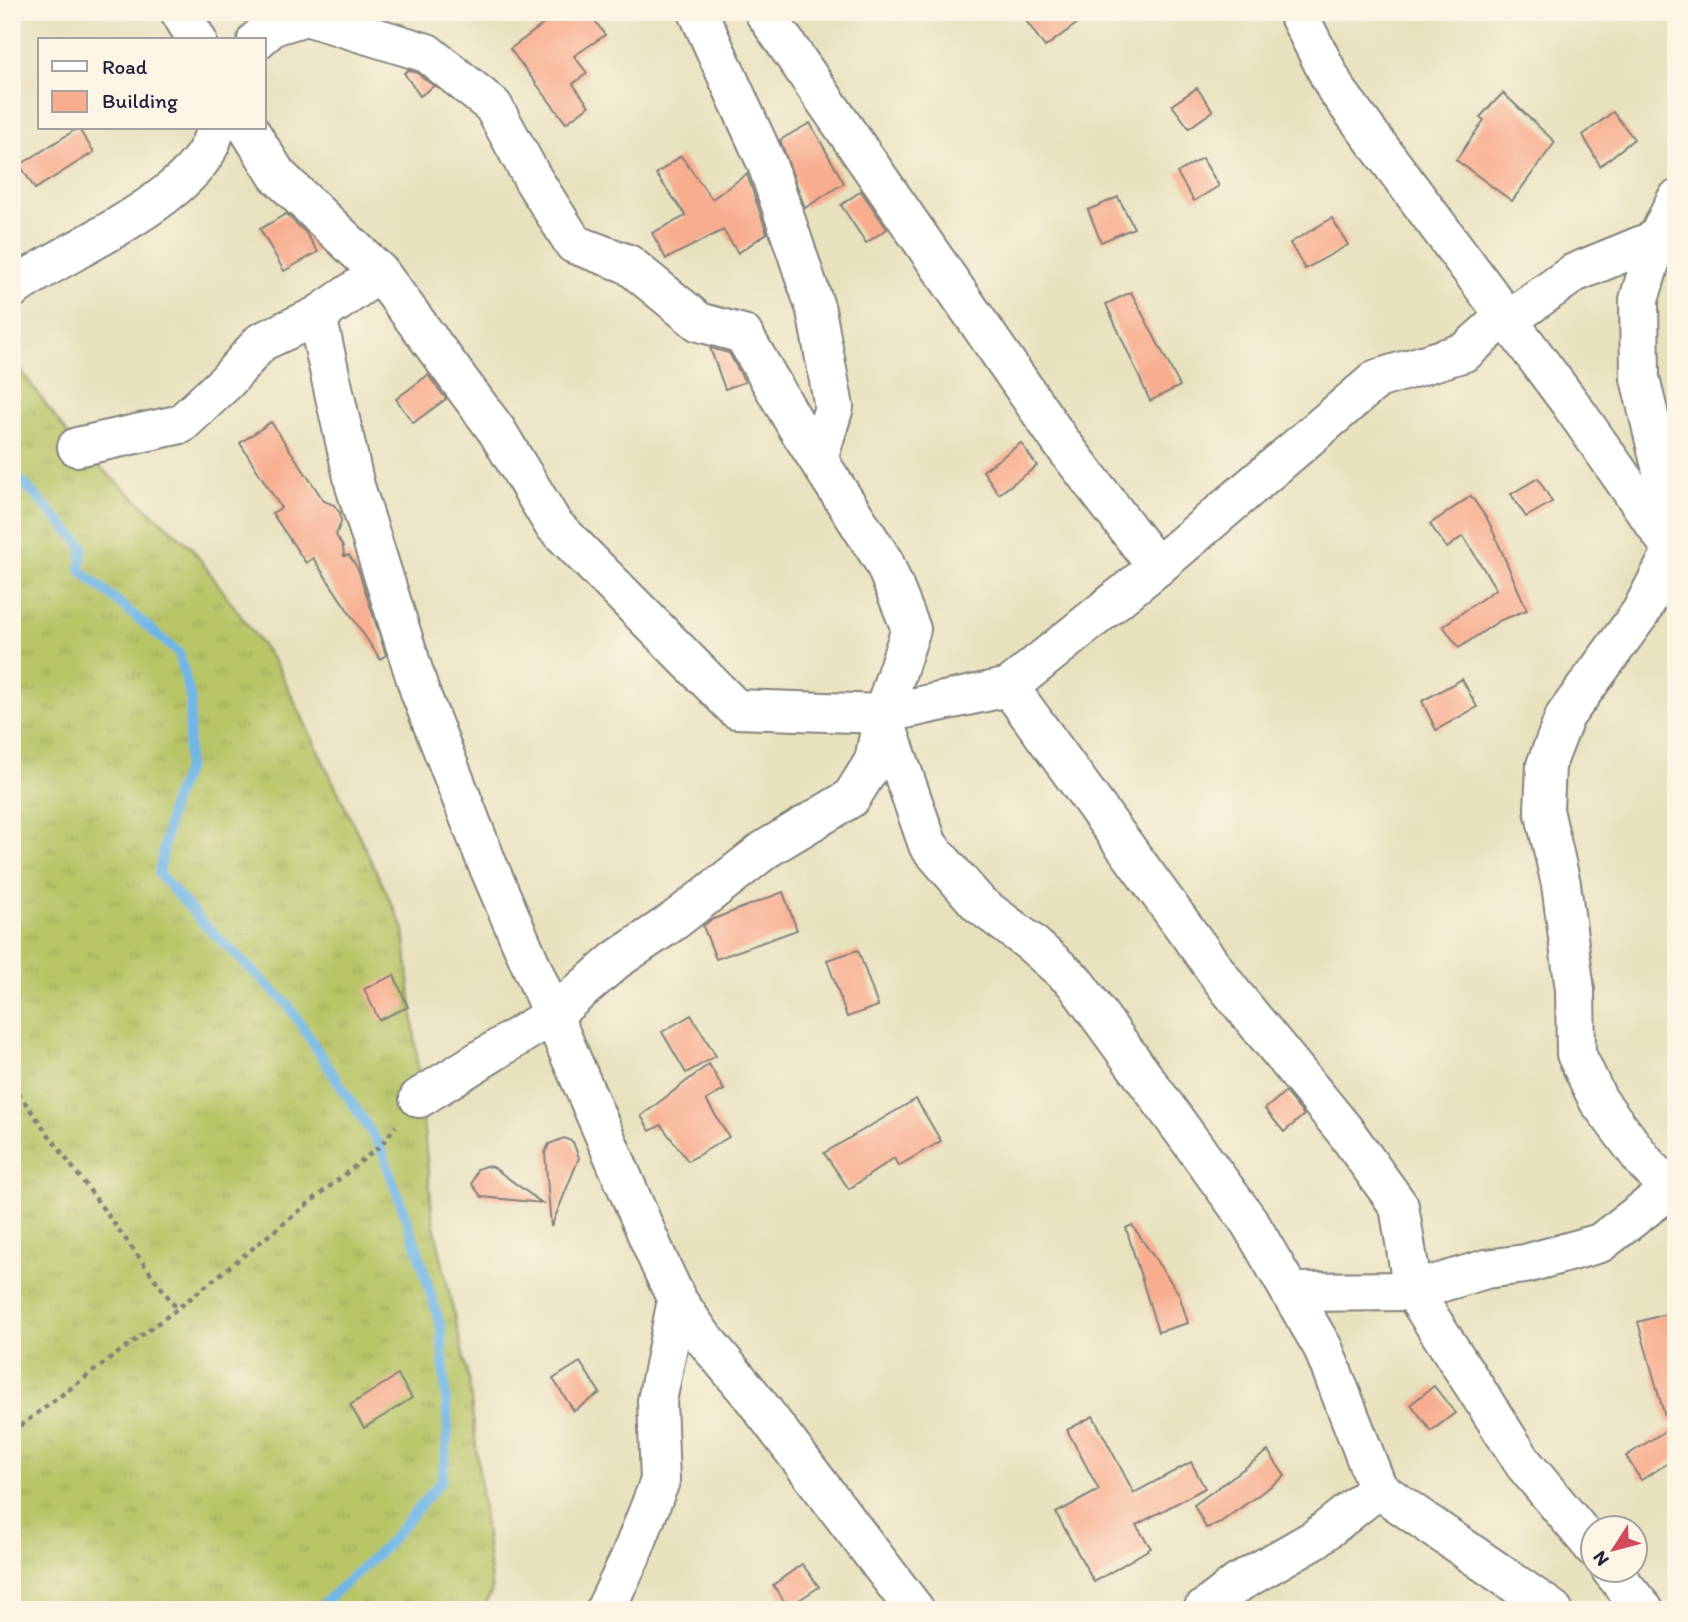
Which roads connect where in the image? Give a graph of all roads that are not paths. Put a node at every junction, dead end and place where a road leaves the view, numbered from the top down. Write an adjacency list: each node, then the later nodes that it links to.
1 (180, 12): 5 (street)
2 (698, 12): 16 (street)
3 (764, 12): 18 (street)
4 (1297, 12): 14 (street)
5 (196, 38)
6 (259, 38): 16 (street)
7 (214, 130): 12 (street)
8 (249, 130): 11 (street)
9 (1676, 200): 10 (street)
10 (1657, 239): 14 (street); 17 (street)
11 (380, 273): 13 (street); 20 (street)
12 (12, 289)
13 (317, 316): 15 (street); 21 (street)
14 (1506, 316): 17 (street); 18 (street)
15 (77, 447)
16 (818, 459): 20 (street)
17 (1674, 551): 23 (street)
18 (1157, 567): 19 (street)
19 (1009, 687): 20 (street); 24 (street)
20 (883, 714): 21 (street); 25 (street)
21 (554, 1014): 22 (street); 26 (street)
22 (419, 1098)
23 (1674, 1189): 24 (street)
24 (1413, 1291): 25 (street); 28 (street)
25 (1290, 1292): 27 (street)
26 (677, 1300): 30 (street); 31 (street)
27 (1378, 1489): 32 (street); 33 (street)
28 (1580, 1531)
29 (1623, 1584): 34 (street)
30 (605, 1610)
31 (915, 1610)
32 (1203, 1610)
33 (1553, 1610)
34 (1644, 1610)

